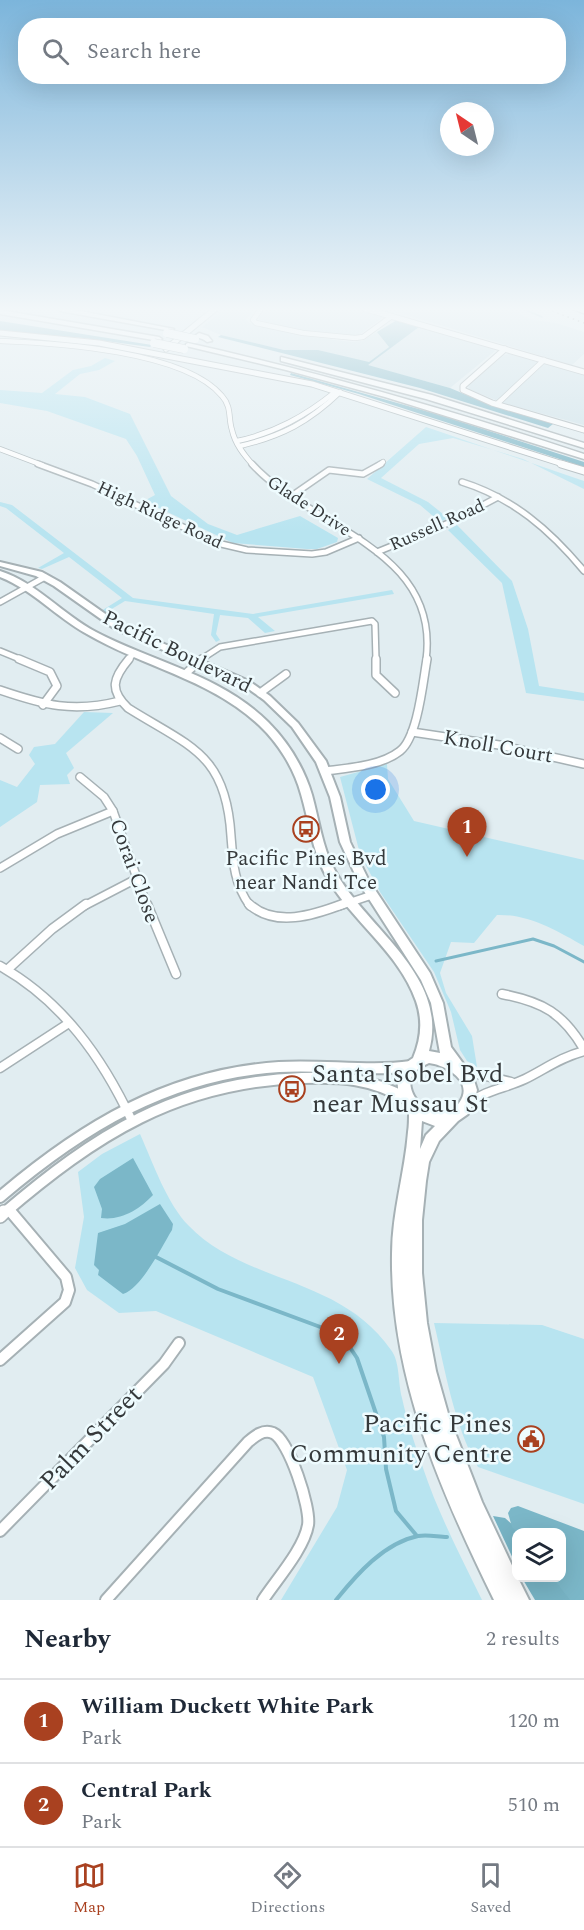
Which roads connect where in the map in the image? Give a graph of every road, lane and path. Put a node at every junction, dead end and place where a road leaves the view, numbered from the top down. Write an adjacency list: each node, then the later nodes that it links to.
1 (208, 384): 12 (street, Glade Drive)
2 (306, 384): 7 (street)
3 (346, 384): 15 (highway, bridge)
4 (381, 384): 13 (highway, bridge)
5 (466, 384): 8 (street)
6 (519, 384): 8 (street)
7 (338, 392): 9 (street); 10 (street); 17 (street)
8 (497, 404): 11 (street)
9 (289, 426): 10 (street); 12 (street)
10 (296, 429): 12 (street)
11 (584, 430)
12 (238, 443): 19 (street, Glade Drive)
13 (584, 446)
14 (0, 449): 21 (street, High Ridge Road)
15 (584, 457)
16 (383, 462): 19 (street)
17 (584, 471)
18 (462, 482): 20 (street)
19 (290, 497): 21 (street, Glade Drive)
20 (498, 497): 22 (street, Russell Road); 24 (street)
21 (359, 538): 22 (street, Glade Drive)
22 (377, 552): 39 (street, Glade Drive)
23 (0, 564): 26 (main road, Pacific Boulevard)
24 (584, 571)
25 (0, 574): 27 (main road)
26 (45, 577): 27 (street); 31 (main road, Pacific Boulevard)
27 (28, 586): 28 (street); 30 (main road)
28 (0, 602)
29 (0, 651): 38 (street)
30 (134, 653): 32 (main road); 37 (street)
31 (199, 661): 32 (street); 35 (main road, Pacific Boulevard); 36 (street)
32 (185, 674): 49 (main road)
33 (286, 674): 35 (street)
34 (0, 690): 38 (street)
35 (260, 693): 43 (main road, Pacific Boulevard)
36 (395, 693)
37 (120, 701): 38 (street); 49 (street)
38 (43, 705)
39 (412, 732): 42 (street, Knoll Court); 43 (street, Glade Drive)
40 (0, 738): 41 (street)
41 (18, 748)
42 (584, 764)
43 (325, 771): 48 (main road, Pacific Boulevard)
44 (80, 777): 45 (street, Corai Close)
45 (113, 812): 46 (street); 47 (street, Corai Close)
46 (0, 868)
47 (136, 879): 50 (street); 51 (street, Corai Close)
48 (372, 895): 49 (street); 57 (main road, Pacific Boulevard)
49 (349, 902): 55 (main road)
50 (4, 968): 53 (street)
51 (176, 974)
52 (502, 994): 54 (street)
53 (69, 1023): 56 (street); 60 (street)
54 (584, 1050): 58 (street)
55 (415, 1063): 57 (main road); 59 (main road); 60 (street)
56 (0, 1068)
57 (459, 1068): 58 (street); 61 (main road)
58 (513, 1082): 61 (street)
59 (411, 1104): 61 (main road); 62 (street); 70 (main road)
60 (127, 1110): 62 (street); 63 (street)
61 (459, 1112): 71 (main road)
62 (132, 1121): 64 (street)
63 (0, 1197)
64 (4, 1213): 66 (street)
65 (178, 1343): 67 (street, Palm Street)
66 (0, 1360)
67 (0, 1531)
68 (106, 1600): 69 (street)
69 (263, 1600)
70 (504, 1600)
71 (520, 1600)

